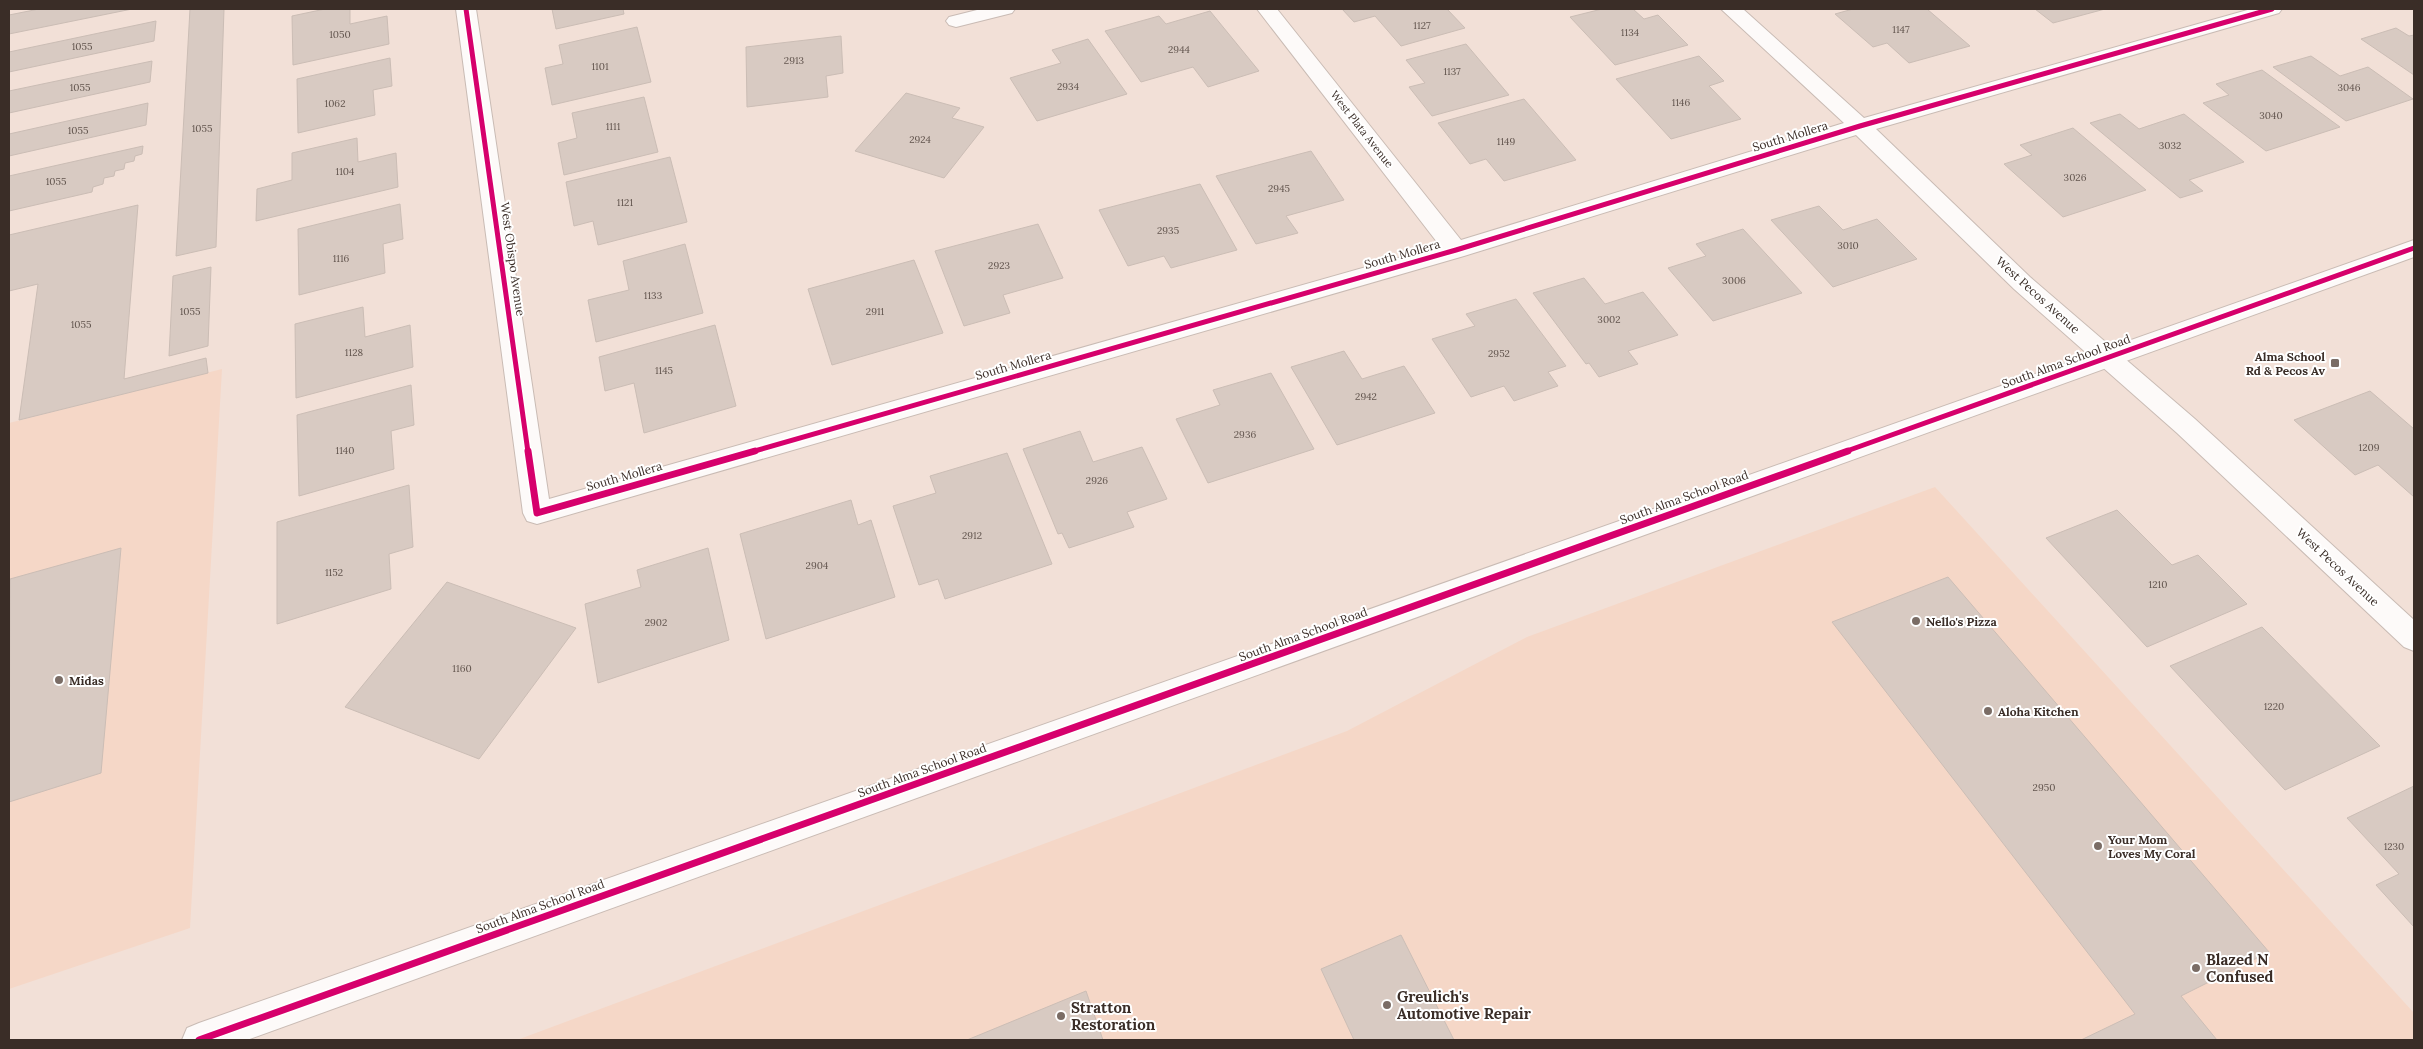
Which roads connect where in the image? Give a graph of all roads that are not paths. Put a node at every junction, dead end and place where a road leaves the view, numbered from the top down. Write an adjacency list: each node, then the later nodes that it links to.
1 (466, 9): 12 (street, West Obispo Avenue)
2 (1005, 9): 7 (street)
3 (1267, 9): 10 (street, West Plata Avenue)
4 (1731, 9): 8 (street, West Pecos Avenue)
5 (2272, 9): 6 (street, South Mollera)
6 (2218, 15): 8 (street, South Mollera)
7 (956, 21)
8 (1860, 126): 10 (street, South Mollera); 11 (street, West Pecos Avenue)
9 (2414, 248): 11 (street, South Alma School Road)
10 (1456, 250): 12 (street, South Mollera)
11 (2108, 358): 13 (street, West Pecos Avenue); 14 (street, South Alma School Road)
12 (537, 513)
13 (2414, 638)
14 (199, 1040)

